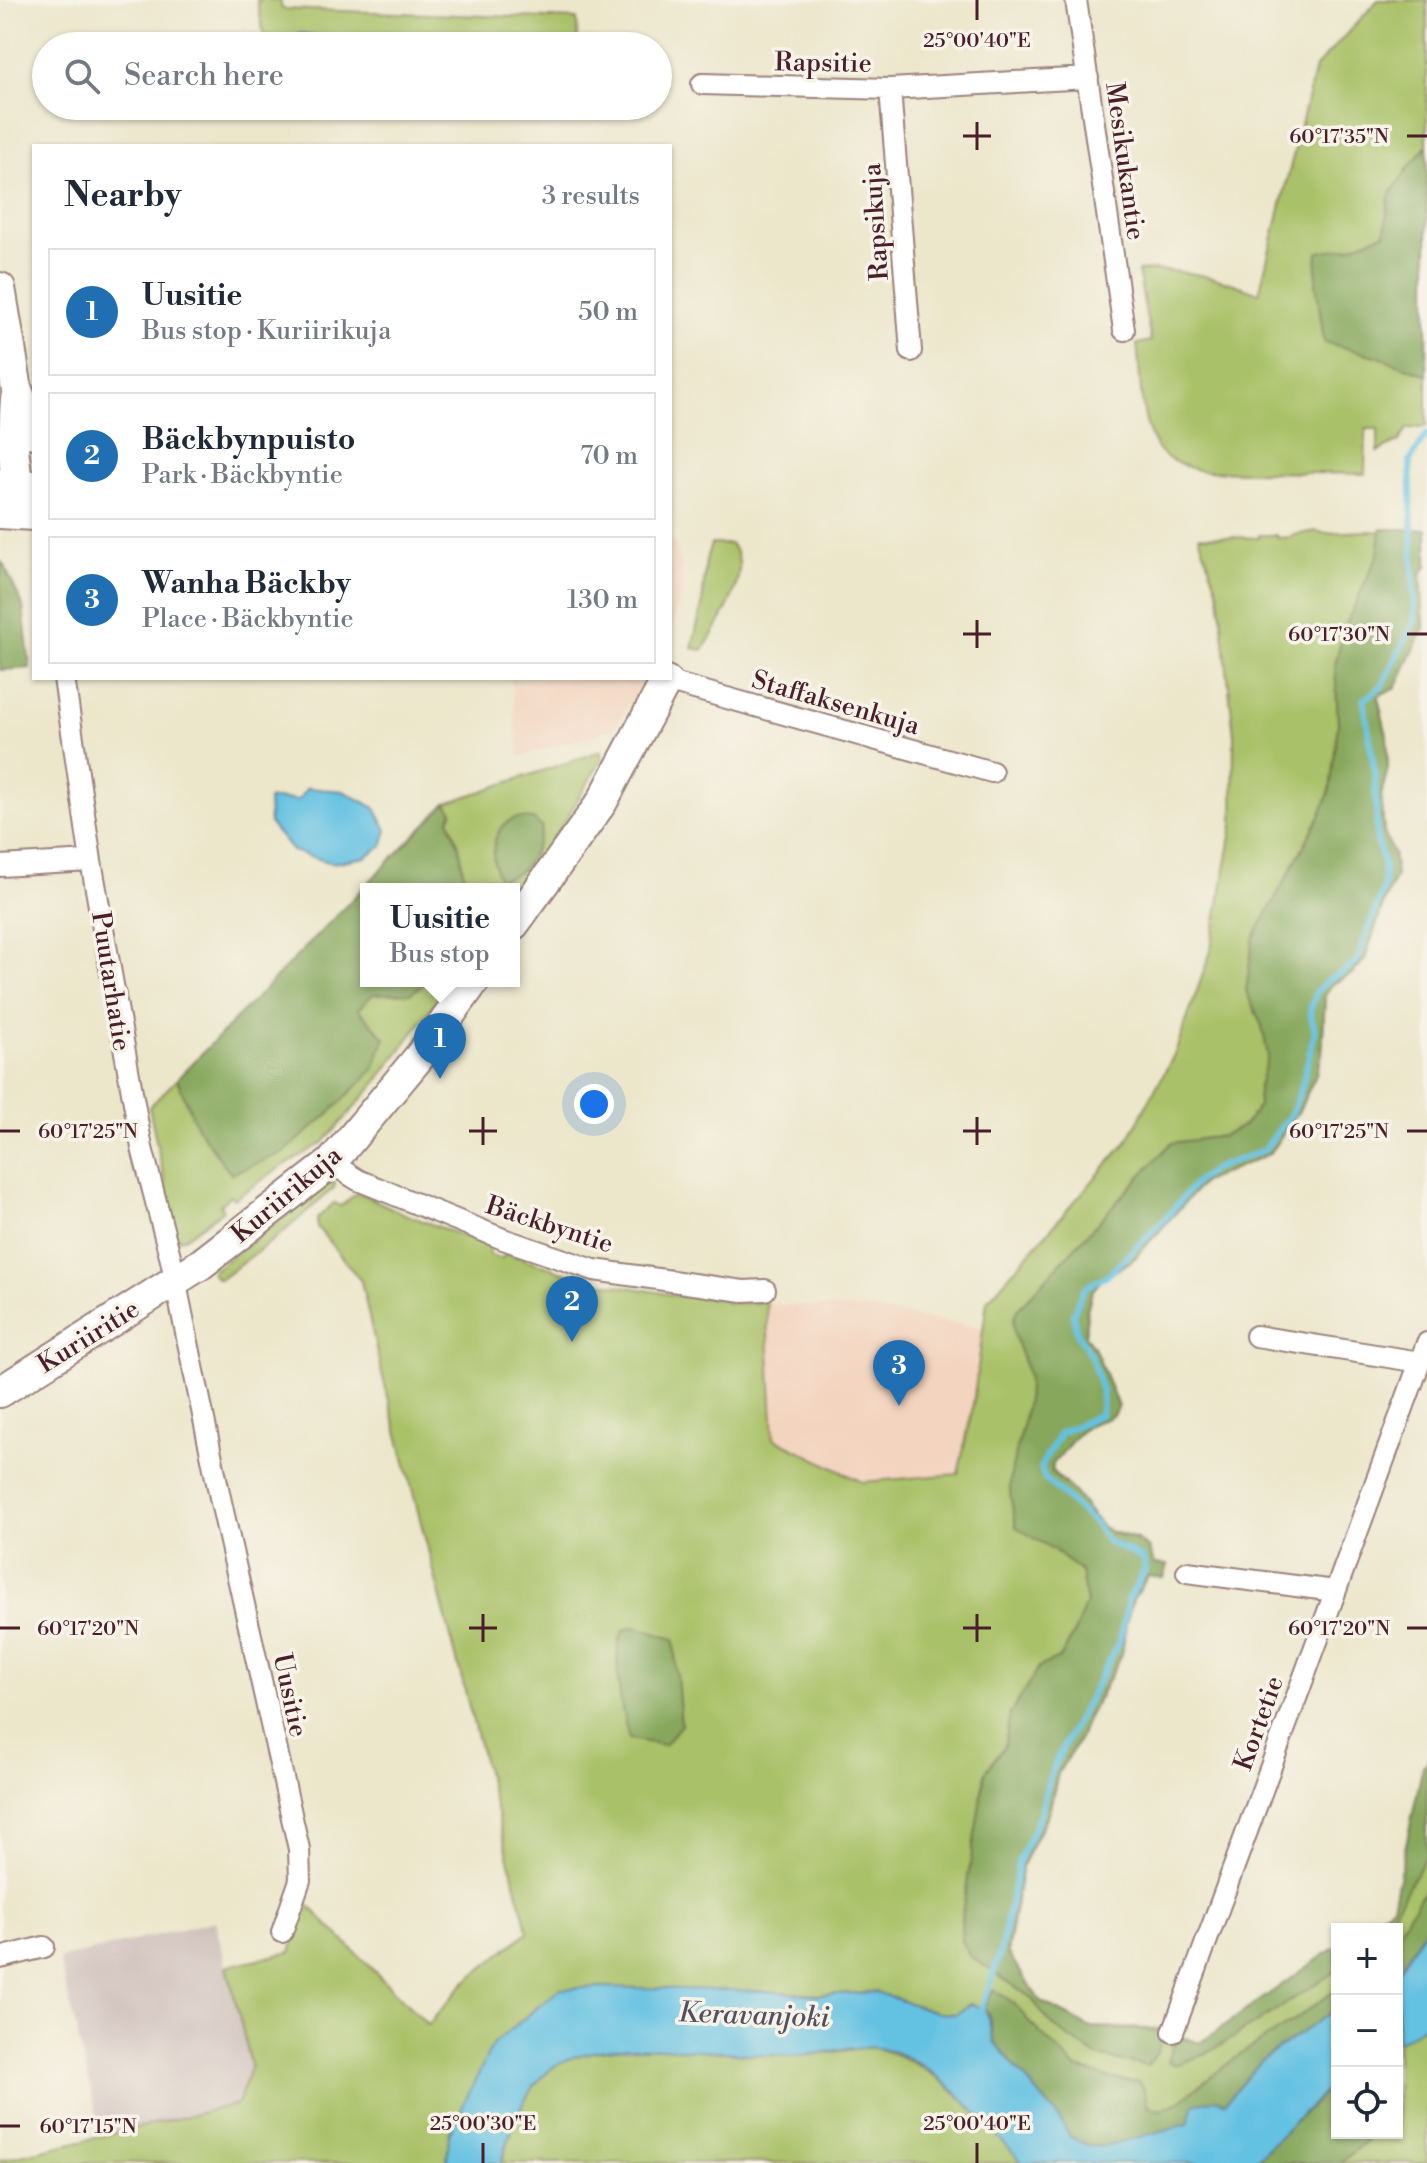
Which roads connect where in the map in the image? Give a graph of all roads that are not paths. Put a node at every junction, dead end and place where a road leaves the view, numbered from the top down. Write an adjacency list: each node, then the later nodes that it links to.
1 (1076, 0): 2 (street, Mesikukantie)
2 (1088, 78): 4 (street, Rapsitie); 6 (street, Mesikukantie)
3 (702, 84): 4 (street, Rapsitie)
4 (890, 89): 7 (street, Rapsikuja)
5 (0, 288): 8 (street)
6 (1124, 330)
7 (911, 351)
8 (17, 390): 9 (street); 10 (street)
9 (32, 428)
10 (17, 499)
11 (64, 680): 14 (street, Puutarhatie)
12 (666, 681): 13 (street, Staffaksenkuja); 16 (street)
13 (992, 772)
14 (91, 861): 15 (street); 19 (street, Puutarhatie)
15 (0, 866)
16 (520, 916)
17 (470, 987): 18 (street, Kuriirikuja)
18 (331, 1163): 19 (street, Kuriirikuja); 20 (street, Bäckbyntie)
19 (176, 1281): 23 (street, Kuriiritie); 26 (street, Uusitie)
20 (765, 1290)
21 (1256, 1336): 22 (street)
22 (1423, 1352): 25 (street, Kortetie)
23 (0, 1392)
24 (1187, 1572): 25 (street)
25 (1335, 1591): 29 (street, Kortetie)
26 (282, 1932)
27 (44, 1947): 28 (street)
28 (0, 1958)
29 (1173, 2032)

